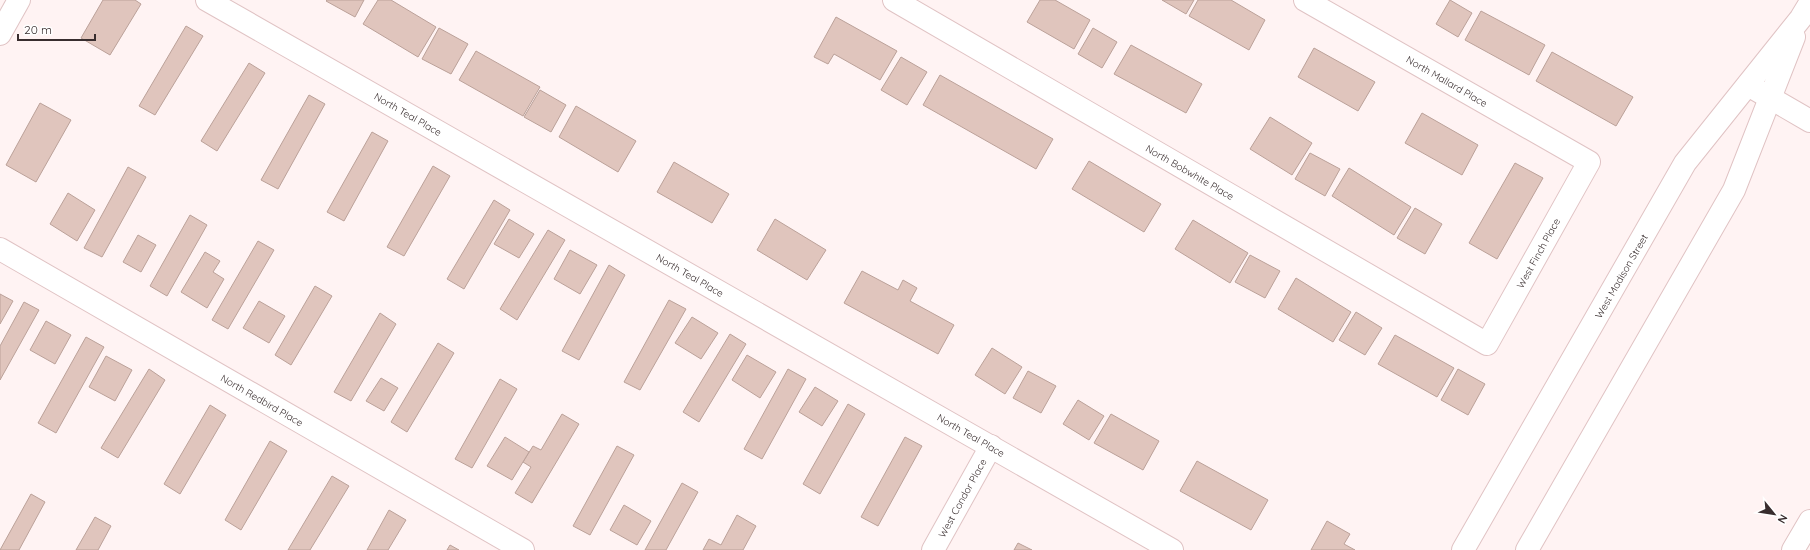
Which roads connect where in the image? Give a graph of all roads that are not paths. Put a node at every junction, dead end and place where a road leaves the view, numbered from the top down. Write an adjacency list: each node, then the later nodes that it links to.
1 (19, 0): 6 (street)
2 (207, 0): 13 (street, North Teal Place)
3 (894, 0): 12 (street, North Bobwhite Place)
4 (1304, 0): 10 (street, North Mallard Place)
5 (1806, 11): 7 (street, West Madison Street); 8 (street, West Madison Street)
6 (0, 34)
7 (1748, 84): 8 (street); 18 (street, West Madison Street)
8 (1770, 98): 9 (street); 19 (street, West Madison Street)
9 (1810, 121)
10 (1589, 162): 12 (street, West Finch Place)
11 (0, 249): 15 (street, North Redbird Place)
12 (1487, 344)
13 (991, 446): 16 (street, West Condor Place); 17 (street, North Teal Place)
14 (1810, 521): 20 (street)
15 (523, 550)
16 (934, 550)
17 (1172, 550)
18 (1463, 550)
19 (1527, 550)
20 (1793, 550)

